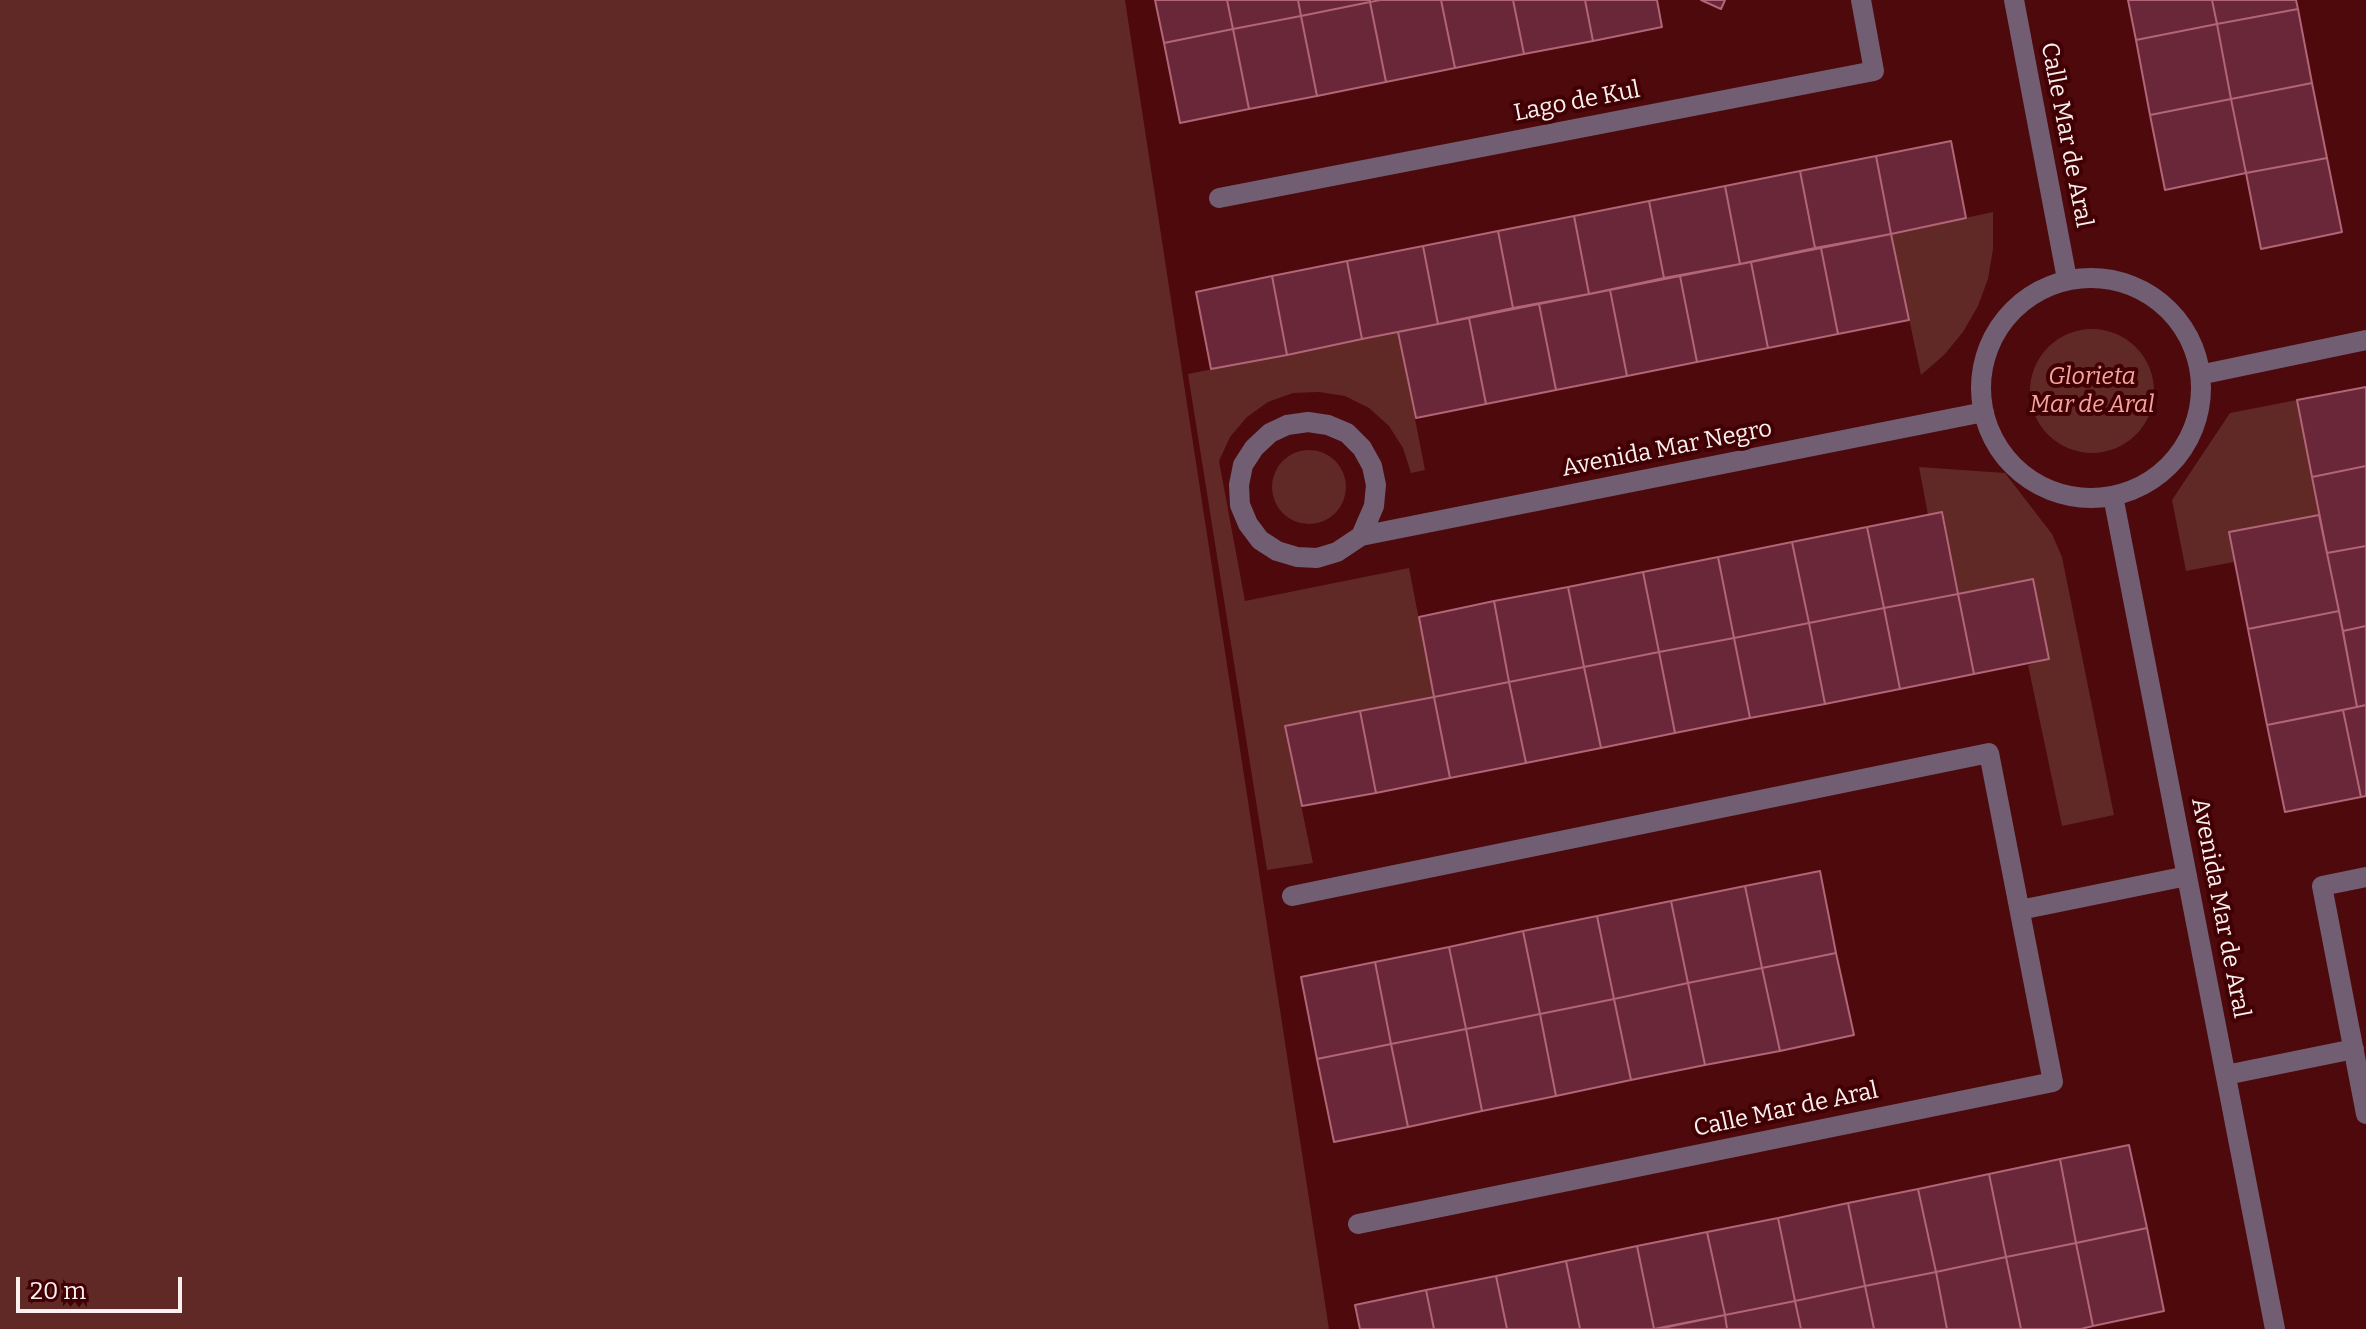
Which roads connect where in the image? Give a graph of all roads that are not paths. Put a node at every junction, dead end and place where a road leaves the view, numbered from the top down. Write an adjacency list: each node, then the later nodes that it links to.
1 (1861, 0): 3 (street, Lago de Kul)
2 (2014, 0): 4 (street, Calle Mar de Aral)
3 (1219, 198)
4 (2067, 279): 6 (street); 7 (street)
5 (2366, 340): 6 (street)
6 (2204, 374): 8 (street)
7 (1984, 412): 8 (street); 9 (street, Avenida Mar Negro)
8 (2113, 496): 10 (street, Avenida Mar de Aral)
9 (1361, 536): 9 (street)
10 (2187, 876): 13 (street); 15 (street, Avenida Mar de Aral)
11 (2366, 877): 14 (street)
12 (1292, 896): 13 (street, Calle Mar de Aral)
13 (2020, 910): 17 (street, Calle Mar de Aral)
14 (2354, 1049): 15 (street); 16 (street)
15 (2226, 1075): 18 (street, Avenida Mar de Aral)
16 (2366, 1114)
17 (1358, 1224)
18 (2275, 1329)

